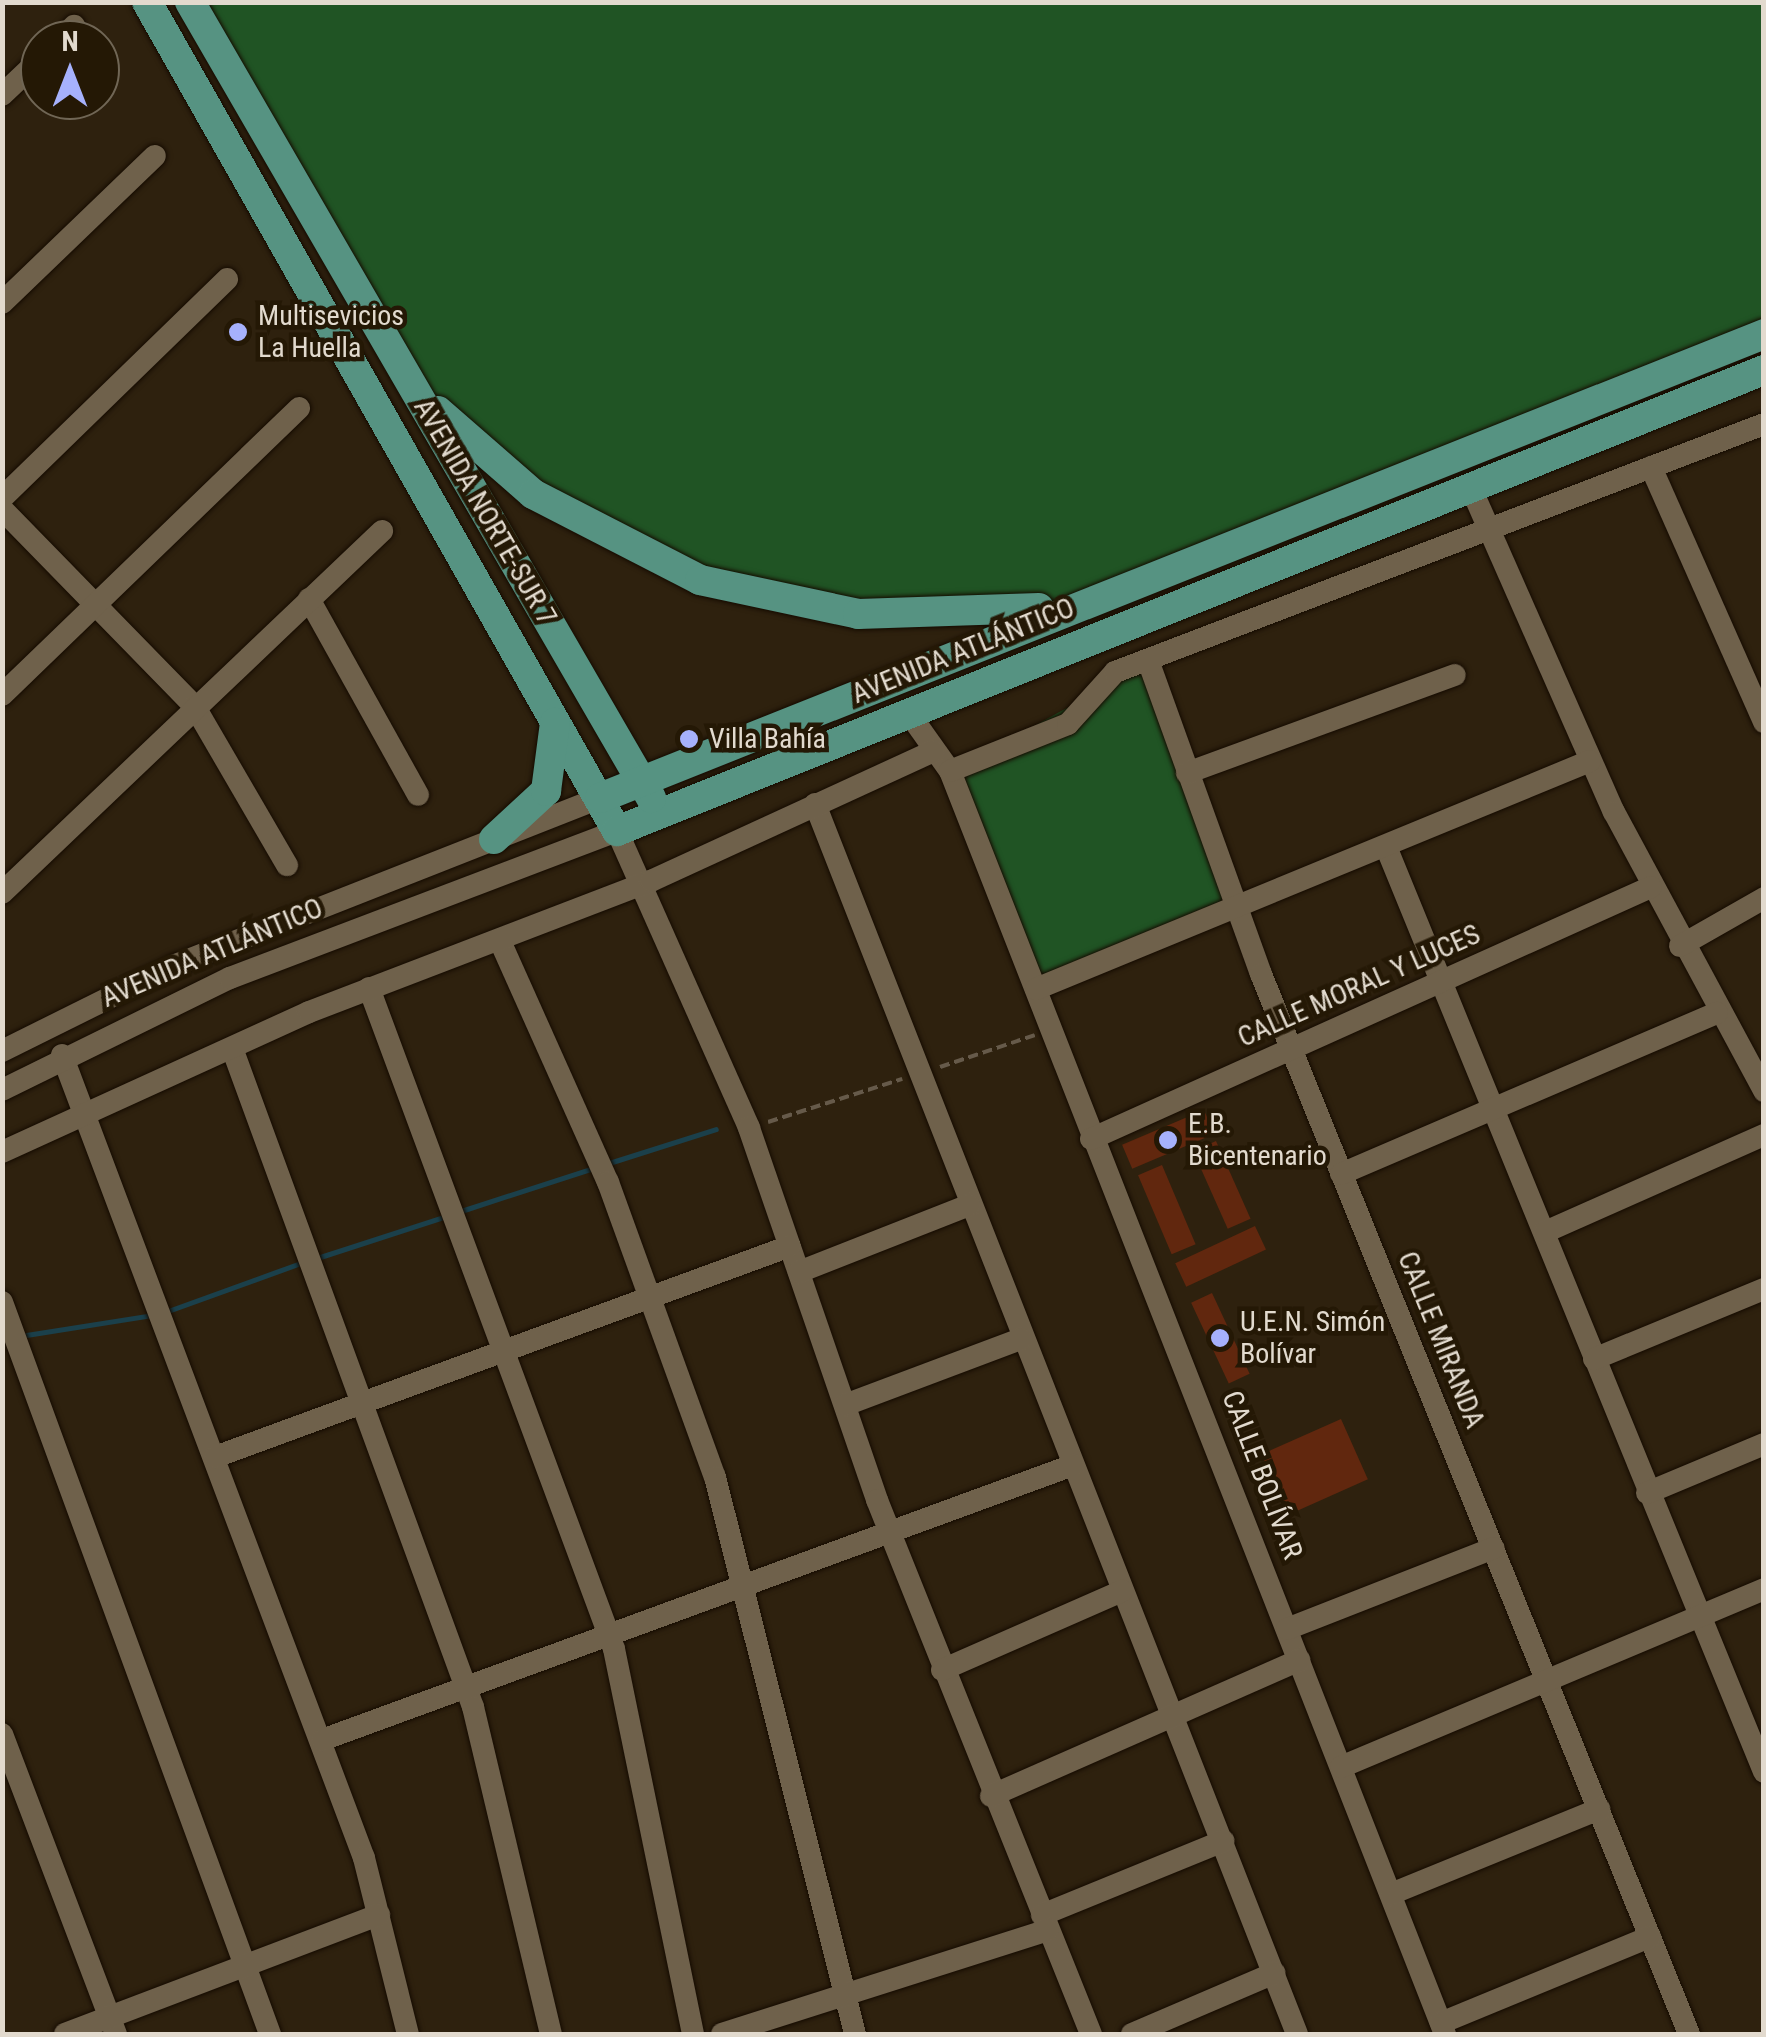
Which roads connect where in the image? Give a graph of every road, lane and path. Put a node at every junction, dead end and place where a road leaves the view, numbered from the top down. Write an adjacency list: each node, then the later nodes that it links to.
1 (146, 2): 25 (main road, AVENIDA NORTE-SUR 7)
2 (190, 2): 8 (main road, AVENIDA NORTE-SUR 7)
3 (155, 156): 5 (street)
4 (227, 279): 13 (street)
5 (2, 303)
6 (1764, 334): 17 (main road, AVENIDA ATLÁNTICO)
7 (1764, 370): 12 (main road, AVENIDA ATLÁNTICO)
8 (408, 381): 17 (main road); 31 (main road, AVENIDA NORTE-SUR 7)
9 (299, 408): 19 (street)
10 (1764, 424): 11 (street)
11 (1651, 466): 15 (street); 26 (street)
12 (1470, 486): 15 (street); 24 (main road, AVENIDA ATLÁNTICO)
13 (2, 498)
14 (2, 509): 19 (street)
15 (1490, 529): 20 (street); 28 (street)
16 (382, 531): 18 (street)
17 (1110, 592): 31 (main road, AVENIDA ATLÁNTICO)
18 (309, 599): 23 (street); 32 (street)
19 (97, 604): 22 (street); 23 (street)
20 (1149, 663): 29 (street); 30 (street, CALLE MIRANDA)
21 (1455, 675): 30 (street)
22 (2, 695)
23 (195, 707): 39 (street); 42 (street)
24 (908, 712): 27 (street, CALLE BOLÍVAR); 35 (main road, AVENIDA ATLÁNTICO)
25 (554, 715): 33 (main road, AVENIDA NORTE-SUR 7); 37 (main road)
26 (1764, 722)
27 (934, 751): 29 (street, CALLE BOLÍVAR); 34 (street)
28 (1590, 761): 38 (street); 41 (street)
29 (950, 772): 49 (street, CALLE BOLÍVAR)
30 (1186, 773): 44 (street, CALLE MIRANDA)
31 (643, 780): 33 (main road, AVENIDA ATLÁNTICO); 35 (main road, AVENIDA NORTE-SUR 7)
32 (418, 795)
33 (600, 798): 36 (main road, AVENIDA NORTE-SUR 7); 37 (street, AVENIDA ATLÁNTICO)
34 (815, 804): 40 (street); 63 (street)
35 (659, 814): 36 (main road, AVENIDA ATLÁNTICO)
36 (616, 830): 40 (street); 54 (street, AVENIDA ATLÁNTICO)
37 (494, 839): 53 (street, AVENIDA ATLÁNTICO)
38 (1387, 850): 44 (street); 47 (street)
39 (287, 865)
40 (644, 884): 45 (street); 65 (street)
41 (1651, 887): 46 (street); 47 (street, CALLE MORAL Y LUCES)
42 (2, 893)
43 (1764, 898): 46 (street)
44 (1237, 911): 49 (street); 52 (street, CALLE MIRANDA)
45 (500, 941): 48 (street); 68 (street)
46 (1680, 946): 50 (street)
47 (1443, 983): 52 (street, CALLE MORAL Y LUCES); 57 (street)
48 (370, 988): 51 (street); 71 (street)
49 (1036, 989): 60 (street, CALLE BOLÍVAR)
50 (1718, 1013): 56 (street); 57 (street)
51 (232, 1048): 58 (street); 73 (street)
52 (1290, 1049): 60 (street, CALLE MORAL Y LUCES); 62 (street, CALLE MIRANDA)
53 (2, 1051)
54 (62, 1055): 55 (street, AVENIDA ATLÁNTICO); 58 (street)
55 (2, 1090)
56 (1764, 1090)
57 (1495, 1110): 62 (street); 64 (street)
58 (87, 1114): 61 (street); 76 (street)
59 (1764, 1136): 64 (street)
60 (1091, 1140): 85 (street, CALLE BOLÍVAR)
61 (2, 1152)
62 (1340, 1174): 80 (street, CALLE MIRANDA)
63 (969, 1205): 66 (street); 70 (street)
64 (1545, 1232): 72 (street)
65 (790, 1246): 66 (street); 68 (street)
66 (799, 1272): 74 (street)
67 (1764, 1289): 72 (street)
68 (650, 1297): 71 (street); 82 (street)
69 (2, 1302): 104 (street)
70 (1021, 1340): 74 (street); 77 (street)
71 (505, 1350): 73 (street); 86 (street)
72 (1594, 1359): 78 (street)
73 (367, 1402): 76 (street); 90 (street)
74 (844, 1405): 79 (street)
75 (1764, 1444): 78 (street)
76 (214, 1457): 94 (street)
77 (1072, 1466): 79 (street); 83 (street)
78 (1647, 1493): 84 (street)
79 (890, 1534): 82 (street); 88 (street)
80 (1494, 1548): 85 (street); 89 (street, CALLE MIRANDA)
81 (1764, 1589): 84 (street)
82 (748, 1590): 86 (street); 106 (street)
83 (1122, 1591): 88 (street); 91 (street)
84 (1698, 1616): 89 (street); 93 (street)
85 (1287, 1628): 87 (street, CALLE BOLÍVAR)
86 (611, 1640): 90 (street); 113 (street)
87 (1299, 1660): 91 (street); 95 (street, CALLE BOLÍVAR)
88 (942, 1670): 97 (street)
89 (1547, 1678): 95 (street); 98 (street, CALLE MIRANDA)
90 (468, 1691): 94 (street); 112 (street)
91 (1174, 1717): 97 (street); 99 (street)
92 (2, 1734): 107 (street)
93 (1757, 1739): 96 (street)
94 (322, 1740): 101 (street)
95 (1342, 1767): 100 (street, CALLE BOLÍVAR)
96 (1764, 1772)
97 (991, 1796): 102 (street)
98 (1599, 1809): 100 (street); 103 (street, CALLE MIRANDA)
99 (1223, 1841): 102 (street); 105 (street)
100 (1391, 1894): 108 (street, CALLE BOLÍVAR)
101 (380, 1915): 104 (street); 111 (street)
102 (1045, 1922): 106 (street); 116 (street)
103 (1650, 1936): 108 (street); 119 (street, CALLE MIRANDA)
104 (243, 1966): 107 (street); 110 (street)
105 (1274, 1973): 117 (street); 118 (street)
106 (847, 1998): 114 (street); 115 (street)
107 (113, 2026): 109 (street)
108 (1443, 2029)
109 (65, 2034)
110 (270, 2034)
111 (408, 2034)
112 (551, 2034)
113 (693, 2034)
114 (722, 2034)
115 (856, 2034)
116 (1091, 2034)
117 (1132, 2034)
118 (1297, 2034)
119 (1689, 2034)

